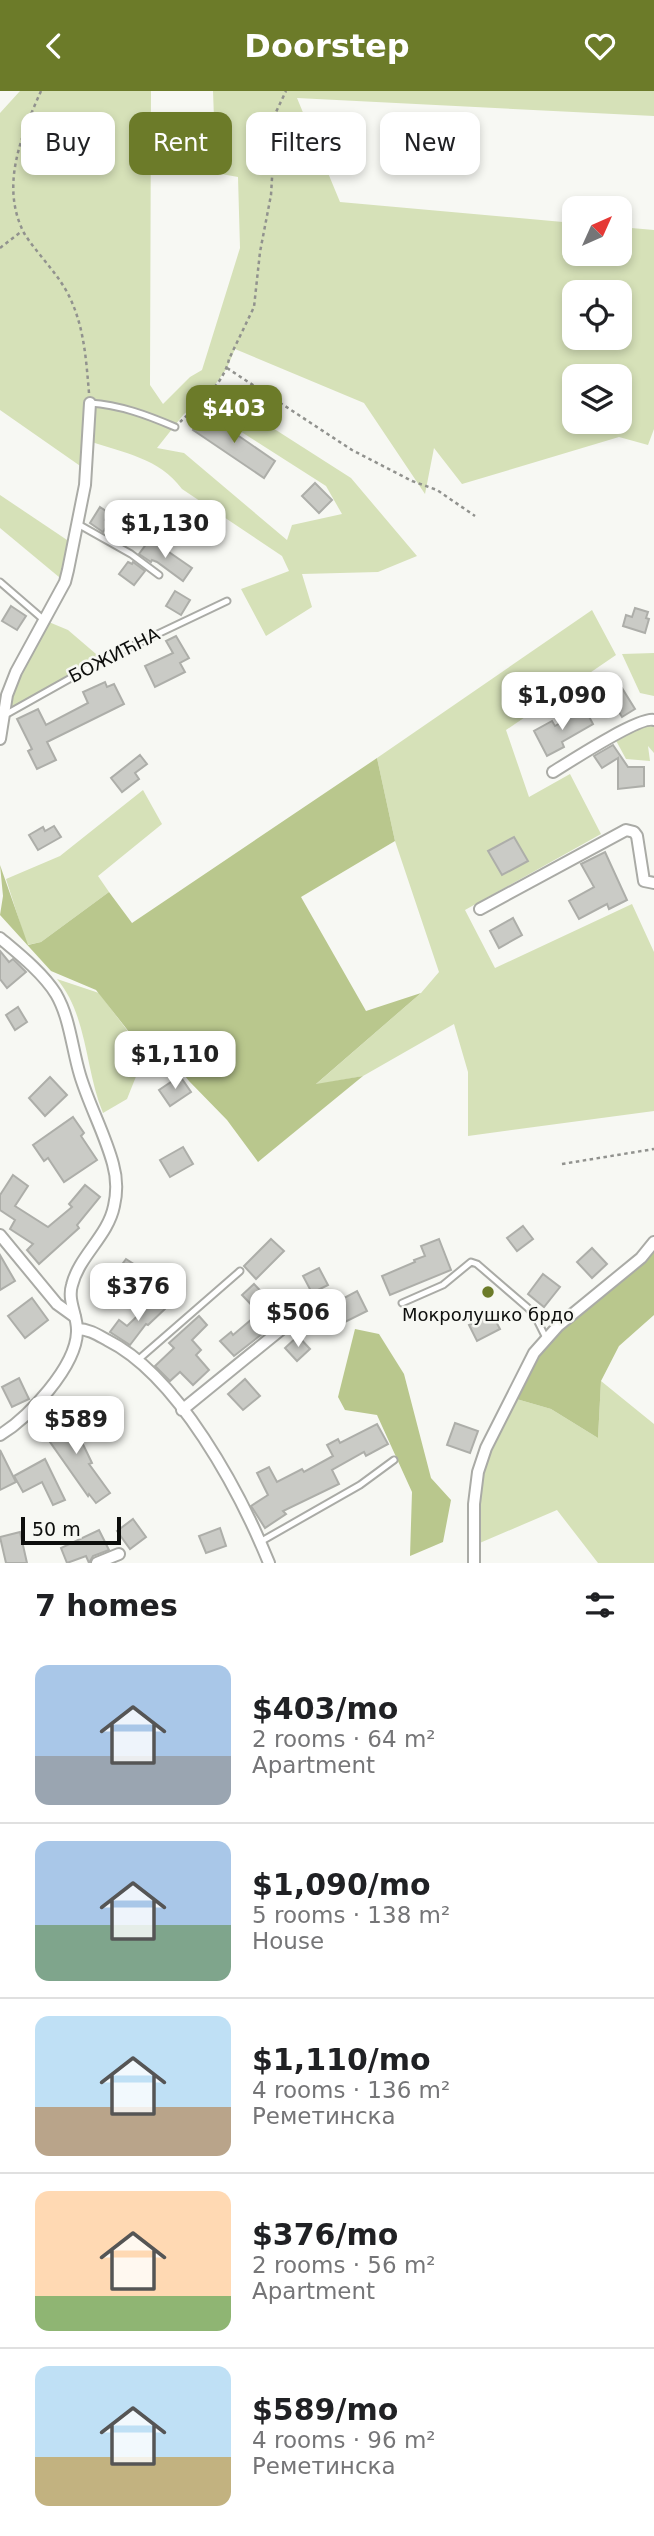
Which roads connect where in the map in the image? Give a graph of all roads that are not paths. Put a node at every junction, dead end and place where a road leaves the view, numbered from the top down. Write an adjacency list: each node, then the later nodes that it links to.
1 (90, 403): 2 (lane); 3 (street)
2 (175, 426)
3 (76, 523): 4 (lane); 7 (street)
4 (159, 575)
5 (0, 582): 7 (lane)
6 (227, 601): 8 (lane, БОЖИЋНА)
7 (44, 620): 8 (street)
8 (5, 715): 10 (street)
9 (654, 720): 11 (street)
10 (0, 739)
11 (553, 772)
12 (654, 883): 13 (street)
13 (480, 909)
14 (0, 938): 20 (street)
15 (0, 1235): 20 (street)
16 (654, 1242): 21 (street)
17 (240, 1271): 22 (lane)
18 (321, 1297): 23 (street)
19 (402, 1303): 21 (lane)
20 (76, 1323): 22 (street); 24 (street)
21 (546, 1338): 30 (street)
22 (139, 1359): 23 (street)
23 (182, 1409): 26 (street)
24 (0, 1435)
25 (394, 1460): 26 (lane)
26 (260, 1542): 29 (street)
27 (119, 1554): 28 (street)
28 (97, 1563)
29 (269, 1563)
30 (474, 1563)

